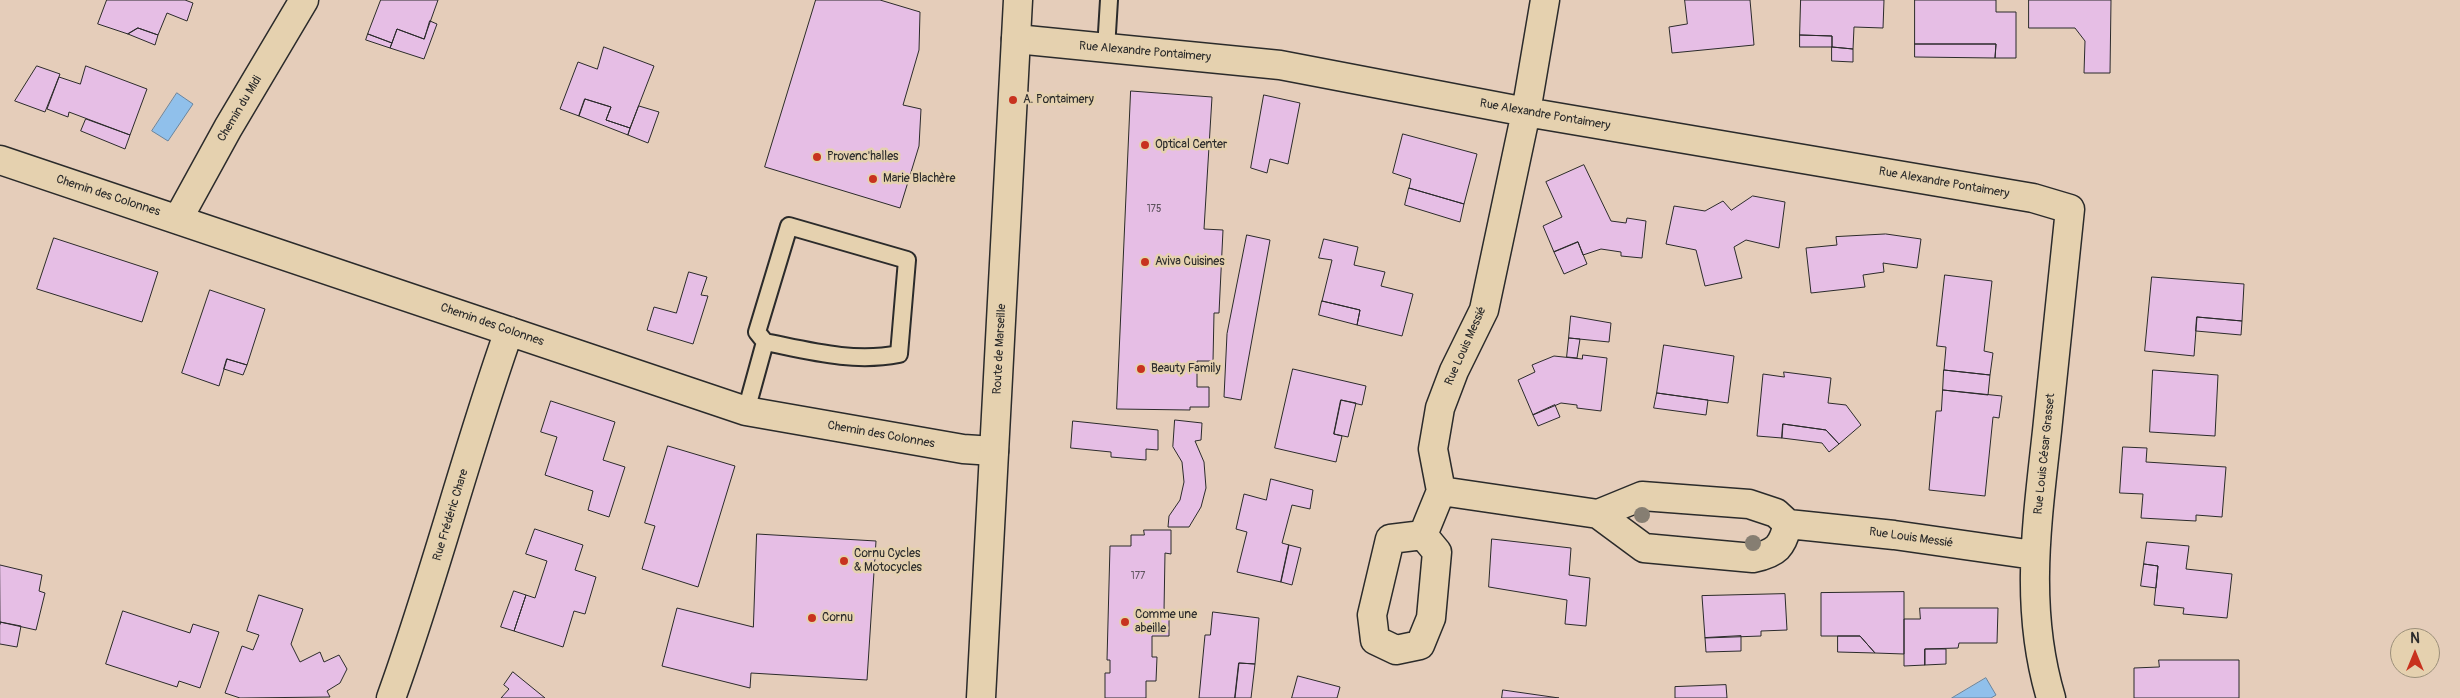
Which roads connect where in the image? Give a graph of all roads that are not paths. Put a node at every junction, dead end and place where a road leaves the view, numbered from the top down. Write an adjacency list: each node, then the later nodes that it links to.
1 (304, 0): 10 (street, Chemin du Midi)
2 (1018, 0): 5 (street, Route de Marseille)
3 (1108, 0): 6 (lane)
4 (1545, 0): 7 (street, Rue Louis Messié)
5 (1016, 39): 6 (street, Rue Alexandre Pontaimery); 14 (street, Route de Marseille)
6 (1106, 49): 7 (street, Rue Alexandre Pontaimery)
7 (1526, 112): 9 (street, Rue Alexandre Pontaimery); 15 (street, Rue Louis Messié)
8 (0, 160): 10 (street, Chemin des Colonnes)
9 (2070, 209): 19 (street, Rue Louis César Grasset)
10 (178, 219): 11 (street, Chemin des Colonnes)
11 (509, 331): 13 (street, Chemin des Colonnes); 20 (street, Rue Frédéric Chare)
12 (765, 342): 12 (lane); 13 (lane)
13 (746, 411): 14 (street, Chemin des Colonnes)
14 (994, 451): 21 (street, Route de Marseille)
15 (1441, 492): 16 (street); 18 (street)
16 (1598, 514): 17 (street, Rue Louis Messié); 17 (street)
17 (1788, 524): 19 (street, Rue Louis Messié)
18 (1422, 534)
19 (2034, 556): 22 (street, Rue Louis César Grasset)
20 (391, 698)
21 (981, 698)
22 (2051, 698)

